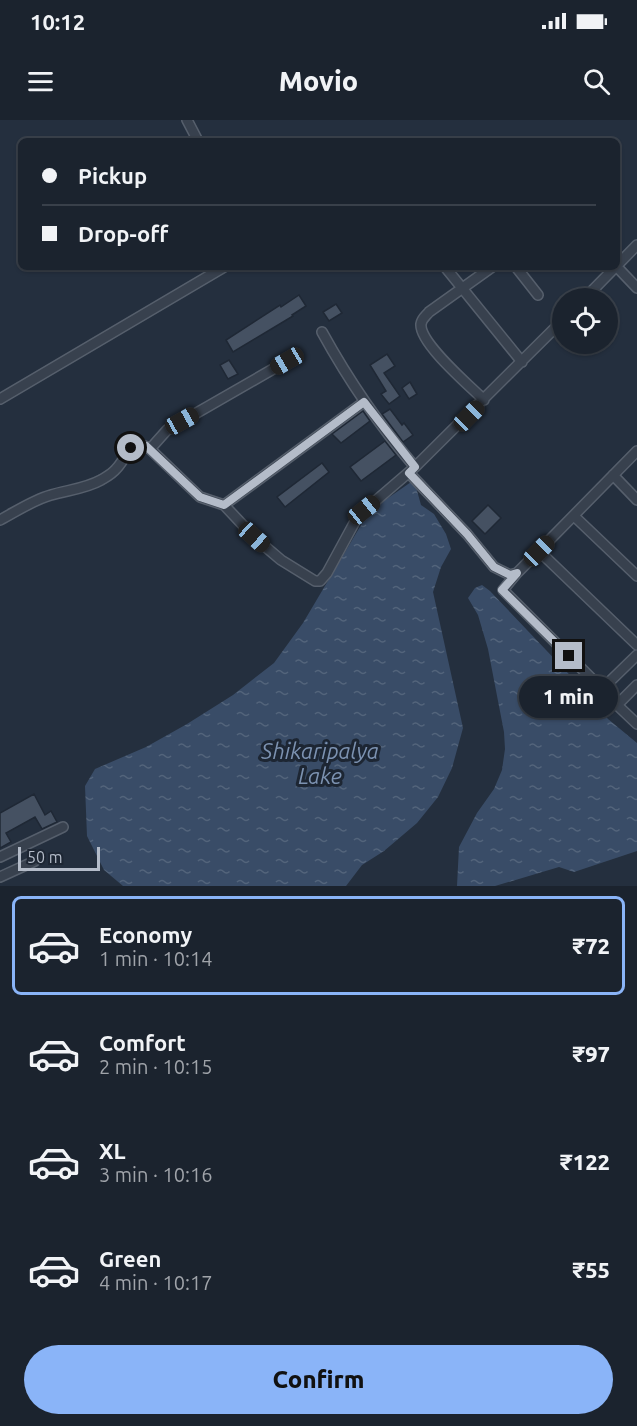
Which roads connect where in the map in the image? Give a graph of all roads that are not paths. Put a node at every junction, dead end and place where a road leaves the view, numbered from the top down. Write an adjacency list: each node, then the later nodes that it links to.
1 (187, 120): 2 (street)
2 (195, 138)
3 (637, 245): 4 (street)
4 (620, 264)
5 (219, 270): 19 (street)
6 (447, 270): 13 (street)
7 (488, 270): 13 (street)
8 (518, 270): 14 (street)
9 (614, 270): 11 (street)
10 (620, 270): 12 (street)
11 (595, 288)
12 (637, 288)
13 (462, 290): 18 (street); 20 (street)
14 (538, 295)
15 (552, 331): 18 (street)
16 (322, 332): 21 (street)
17 (287, 361): 22 (street)
18 (522, 362): 20 (street)
19 (0, 399)
20 (484, 400): 24 (street)
21 (364, 402): 24 (street); 27 (street)
22 (150, 449): 27 (street); 29 (street)
23 (637, 451): 25 (street)
24 (412, 470): 27 (street); 31 (street)
25 (613, 475): 26 (street); 28 (street)
26 (637, 500)
27 (224, 505)
28 (574, 516): 30 (street); 32 (street)
29 (0, 520)
30 (539, 551): 31 (street); 33 (street)
31 (517, 573): 36 (street)
32 (637, 576)
33 (637, 645)
34 (637, 654): 36 (street)
35 (637, 686): 37 (street)
36 (602, 689): 37 (street)
37 (617, 705): 38 (street)
38 (637, 724)
39 (63, 827): 40 (street)
40 (0, 857)
41 (34, 861): 42 (street)
42 (0, 877)

